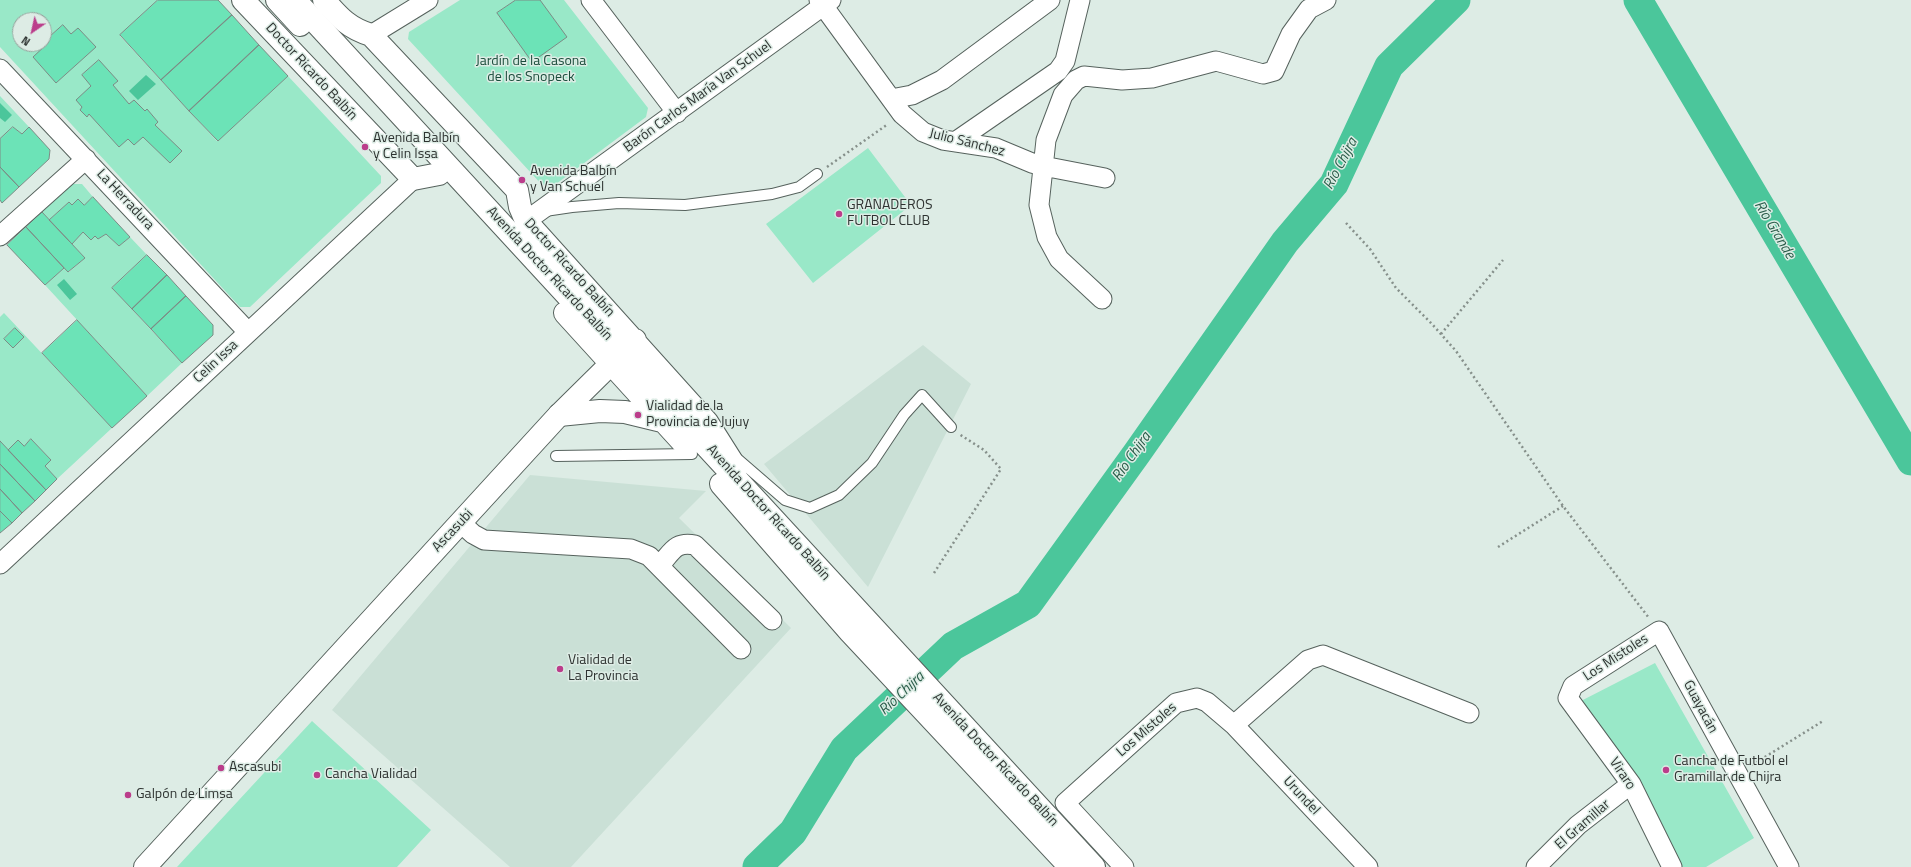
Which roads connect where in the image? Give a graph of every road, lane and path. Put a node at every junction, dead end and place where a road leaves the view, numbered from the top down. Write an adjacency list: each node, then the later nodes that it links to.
1 (243, 0): 24 (main road, Doctor Ricardo Balbín)
2 (277, 0): 21 (main road, Avenida Doctor Ricardo Balbín)
3 (295, 0): 32 (main road, Avenida Doctor Ricardo Balbín)
4 (324, 0): 11 (main road, Doctor Ricardo Balbín)
5 (428, 0): 11 (street)
6 (591, 0): 16 (street)
7 (1050, 0): 15 (street)
8 (1080, 0): 13 (street)
9 (1326, 0): 14 (street)
10 (825, 2): 15 (street, Julio Sánchez); 16 (street, Barón Carlos María Van Schuel)
11 (371, 35): 25 (main road, Doctor Ricardo Balbín)
12 (0, 69): 19 (street, La Herradura)
13 (1058, 71): 14 (street); 18 (street)
14 (1076, 80): 20 (street)
15 (891, 99): 17 (street, Julio Sánchez)
16 (677, 113): 25 (street, Barón Carlos María Van Schuel)
17 (902, 114): 18 (street, Julio Sánchez); 22 (path)
18 (955, 142): 20 (street, Julio Sánchez)
19 (86, 158): 27 (street); 30 (street, La Herradura)
20 (1043, 166): 23 (street, Julio Sánchez); 29 (street)
21 (439, 174): 24 (main road); 32 (main road, Avenida Doctor Ricardo Balbín)
22 (817, 174): 25 (lane)
23 (1105, 178)
24 (412, 179): 30 (street, Celin Issa)
25 (531, 217): 32 (main road, Doctor Ricardo Balbín)
26 (1346, 223): 31 (path)
27 (0, 236)
28 (1503, 260): 31 (path)
29 (1102, 299)
30 (248, 332): 43 (street, Celin Issa)
31 (1441, 334): 40 (path)
32 (622, 352): 33 (main road, Ascasubi); 34 (main road, Avenida Doctor Ricardo Balbín); 36 (main road, Doctor Ricardo Balbín); 39 (main road, Avenida Doctor Ricardo Balbín)
33 (560, 415): 34 (main road); 41 (main road, Ascasubi)
34 (662, 421): 37 (main road, Avenida Doctor Ricardo Balbín)
35 (951, 427): 36 (lane); 45 (path)
36 (724, 447): 39 (main road, Doctor Ricardo Balbín)
37 (694, 454): 38 (lane); 47 (main road, Avenida Doctor Ricardo Balbín)
38 (556, 456)
39 (737, 480): 47 (main road, Avenida Doctor Ricardo Balbín)
40 (1563, 506): 42 (path); 48 (path)
41 (461, 523): 44 (street); 57 (main road, Ascasubi)
42 (1498, 547)
43 (0, 564)
44 (660, 565): 46 (street); 49 (street)
45 (934, 573)
46 (772, 620)
47 (857, 625): 56 (main road, Avenida Doctor Ricardo Balbín)
48 (1659, 631): 50 (street, Los Mistoles); 54 (street, Guayacán)
49 (741, 649)
50 (1573, 686): 55 (street, Viraro)
51 (1469, 713): 53 (street)
52 (1824, 721): 54 (path)
53 (1234, 725): 60 (street, Los Mistoles); 61 (street, Urundel)
54 (1736, 775): 64 (street, Guayacán)
55 (1630, 784): 62 (street, El Gramillar); 63 (street, Viraro)
56 (1040, 822): 58 (main road, Avenida Doctor Ricardo Balbín); 59 (main road, Avenida Doctor Ricardo Balbín)
57 (145, 867)
58 (1070, 867)
59 (1094, 867)
60 (1124, 867)
61 (1368, 867)
62 (1536, 867)
63 (1672, 867)
64 (1789, 867)

